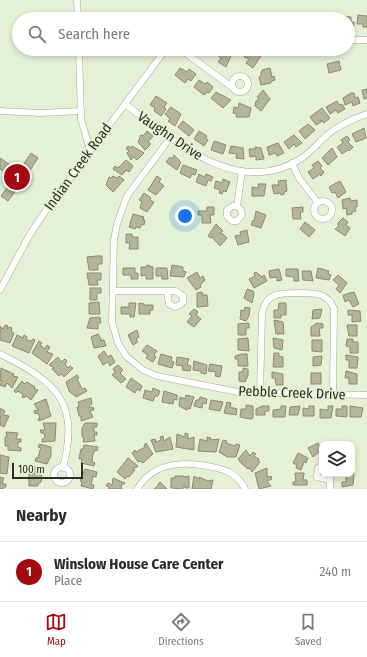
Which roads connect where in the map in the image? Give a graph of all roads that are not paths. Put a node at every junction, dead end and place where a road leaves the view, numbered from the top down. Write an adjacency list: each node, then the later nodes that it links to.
1 (77, 0): 2 (street)
2 (78, 12)
3 (355, 40): 4 (street)
4 (367, 40)
5 (79, 56): 11 (street)
6 (161, 56): 9 (street, Indian Creek Road)
7 (190, 56): 8 (street)
8 (232, 87)
9 (124, 104): 13 (street, Vaughn Drive); 14 (street, Indian Creek Road)
10 (0, 111): 11 (street)
11 (81, 111): 14 (street)
12 (367, 114): 15 (street, Vaughn Drive)
13 (170, 138): 16 (street, Vaughn Drive); 20 (street, Pebble Creek Drive)
14 (90, 150): 19 (street, Indian Creek Road)
15 (292, 163): 16 (street, Vaughn Drive); 17 (street)
16 (242, 171): 18 (street)
17 (318, 203)
18 (237, 206)
19 (0, 290)
20 (113, 291): 21 (street); 23 (street, Pebble Creek Drive)
21 (167, 291)
22 (0, 354): 26 (street)
23 (260, 394): 24 (street, Pebble Creek Drive); 24 (street)
24 (333, 394): 25 (street, Pebble Creek Drive)
25 (367, 395)
26 (63, 468)
27 (319, 468): 28 (street)
28 (319, 477)
29 (330, 477): 32 (street)
30 (137, 489): 31 (street)
31 (244, 489)
32 (330, 489)

